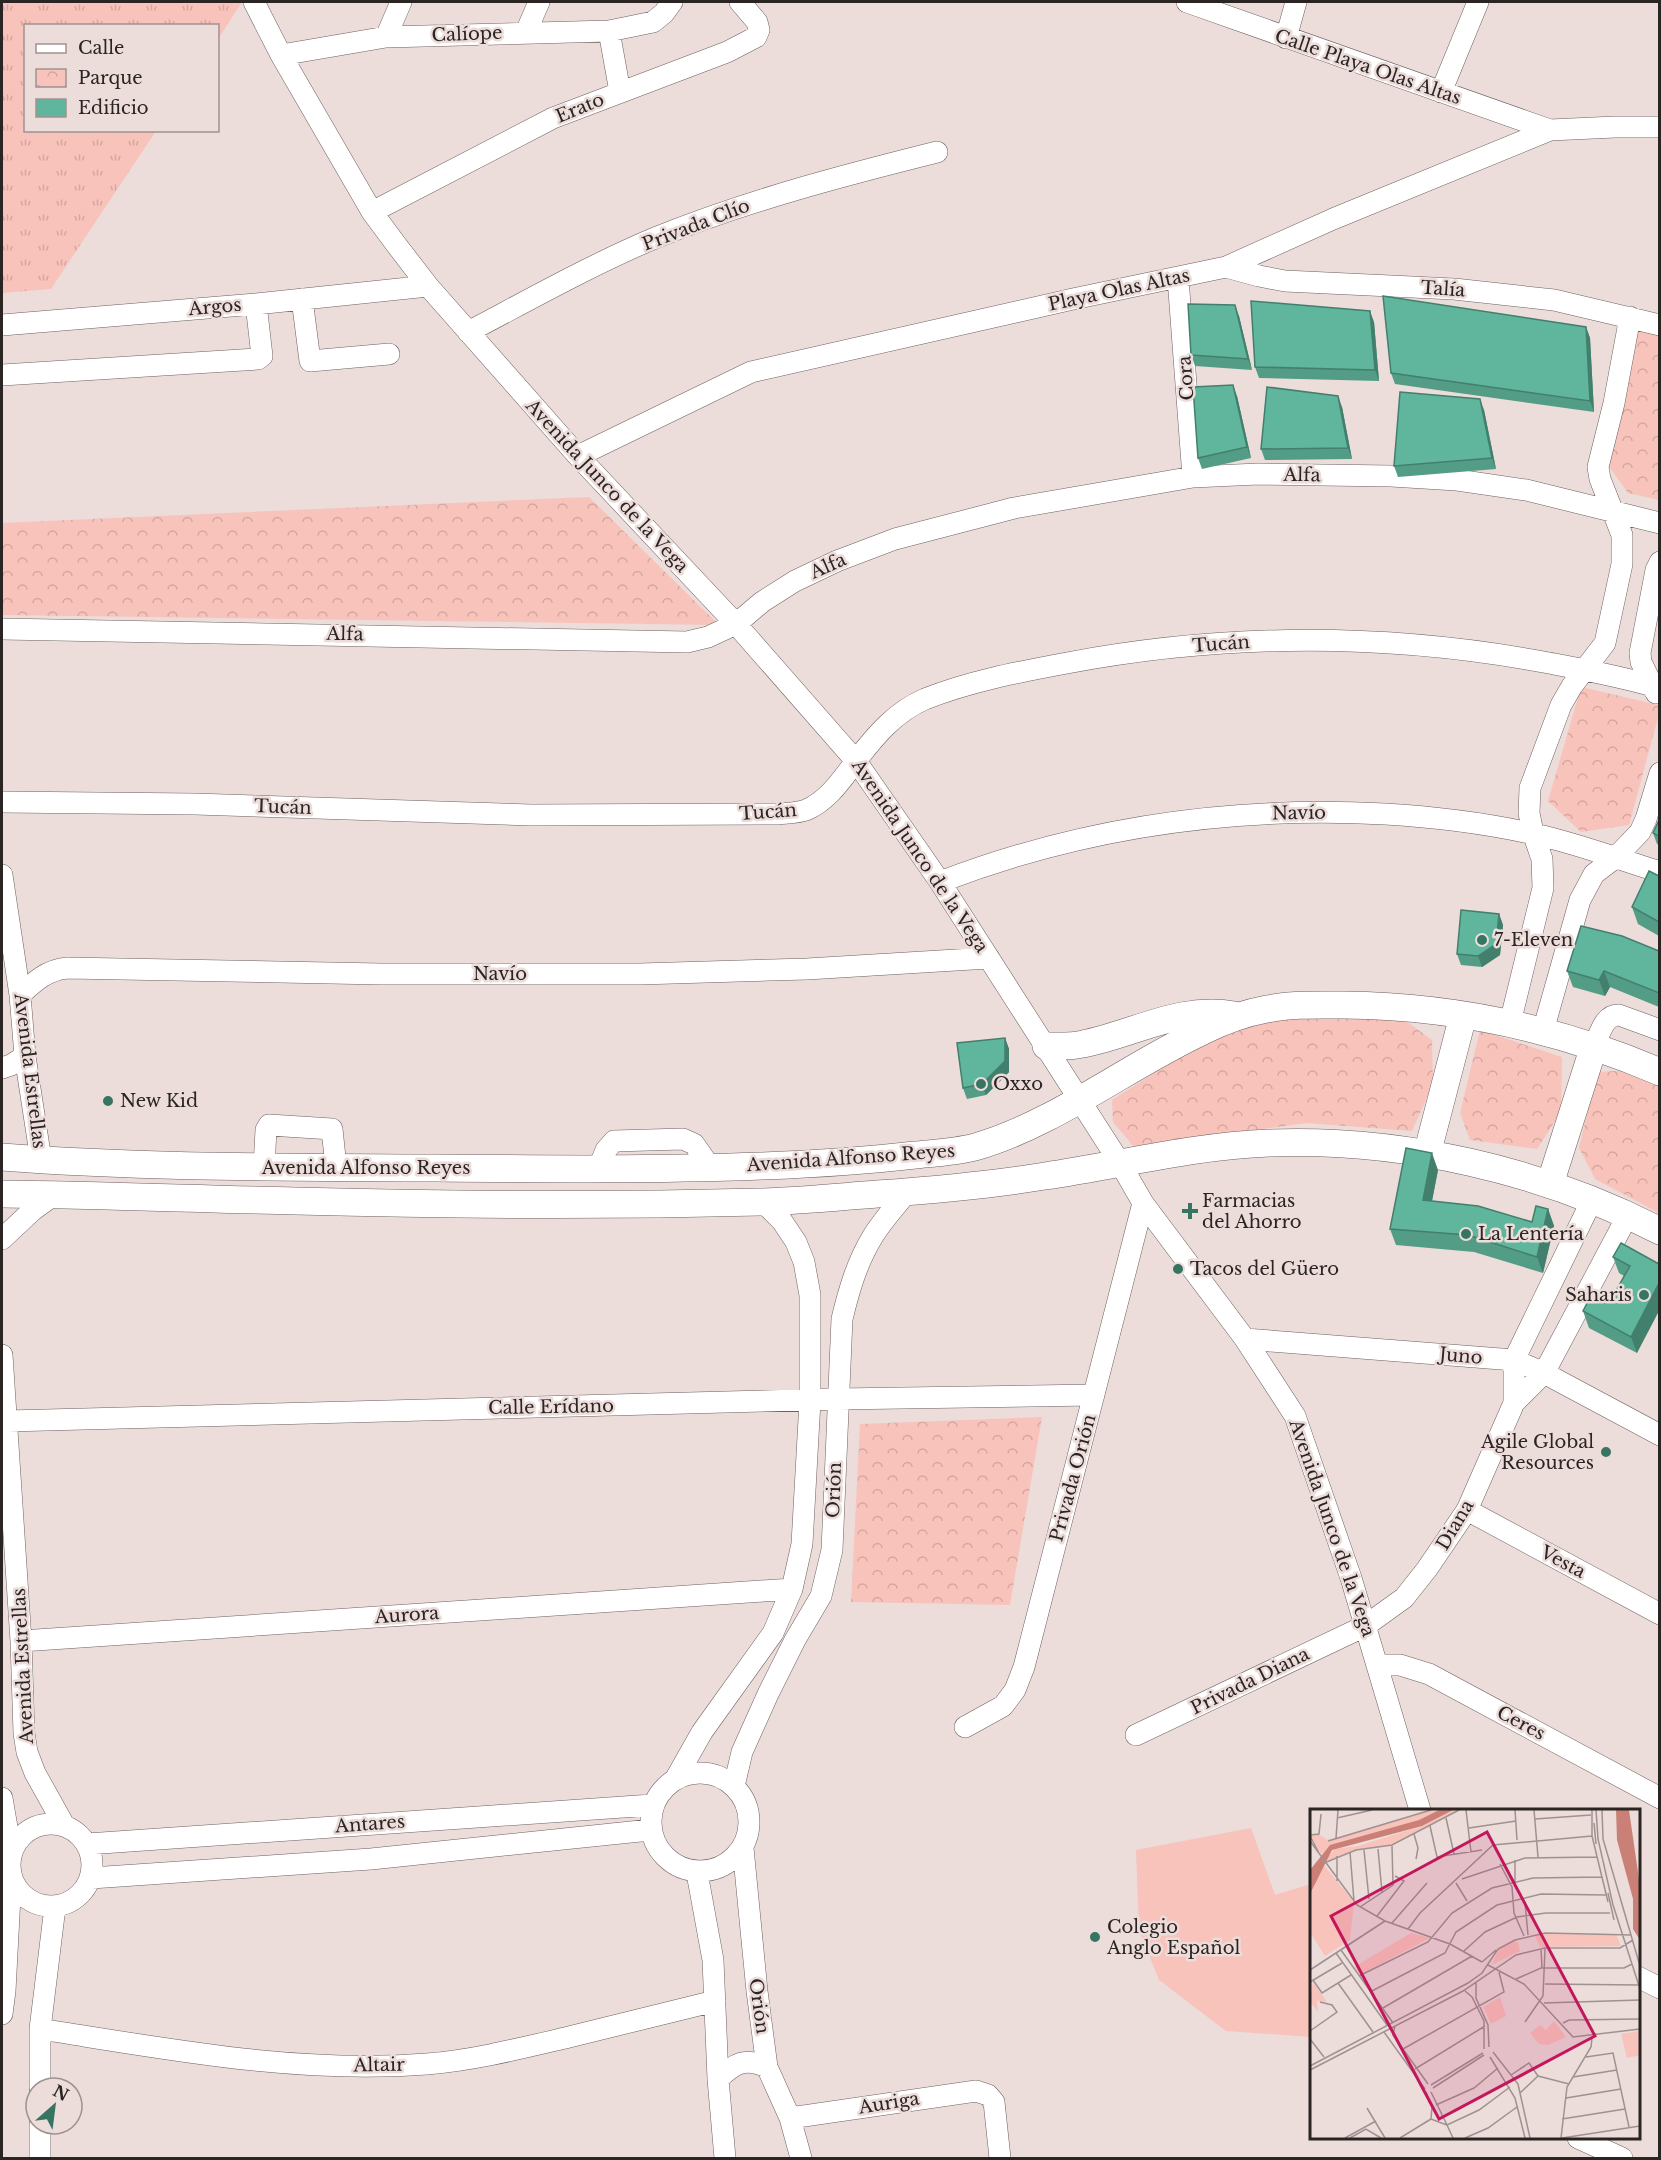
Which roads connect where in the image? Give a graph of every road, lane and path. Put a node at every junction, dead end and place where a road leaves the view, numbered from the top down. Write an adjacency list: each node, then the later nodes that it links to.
1 (254, 2): 13 (street, Avenida Junco de la Vega)
2 (401, 2): 11 (street)
3 (539, 2): 10 (street)
4 (672, 2): 9 (street, Calíope)
5 (740, 2): 14 (street, Erato)
6 (1188, 2): 12 (street, Calle Playa Olas Altas)
7 (1296, 2): 12 (street)
8 (1478, 2): 15 (street)
9 (609, 31): 10 (street, Calíope); 14 (street)
10 (526, 32): 11 (street, Calíope)
11 (387, 37): 13 (street, Calíope)
12 (1286, 38): 15 (street, Calle Playa Olas Altas)
13 (281, 55): 19 (street, Avenida Junco de la Vega)
14 (620, 92): 19 (street, Erato)
15 (1441, 92): 17 (street, Calle Playa Olas Altas)
16 (1659, 127): 17 (street, Playa Olas Altas)
17 (1550, 130): 20 (street, Playa Olas Altas)
18 (937, 152): 28 (street, Privada Clío)
19 (372, 212): 22 (street, Avenida Junco de la Vega)
20 (1226, 267): 21 (street, Playa Olas Altas); 25 (street, Talía)
21 (1178, 278): 31 (street, Playa Olas Altas); 32 (street, Cora)
22 (428, 286): 23 (street, Argos); 28 (street, Avenida Junco de la Vega)
23 (302, 299): 24 (street, Argos); 29 (street)
24 (256, 303): 26 (street, Argos); 30 (street)
25 (1630, 317): 27 (street, Talía); 33 (street)
26 (2, 325)
27 (1659, 325)
28 (468, 332): 31 (street, Avenida Junco de la Vega)
29 (389, 354)
30 (2, 375)
31 (578, 456): 36 (street, Avenida Junco de la Vega)
32 (1193, 477): 33 (street, Alfa); 36 (street, Alfa)
33 (1614, 512): 34 (street, Alfa); 38 (street)
34 (1659, 523)
35 (1659, 562): 39 (street)
36 (736, 624): 37 (street, Alfa); 40 (street, Avenida Junco de la Vega)
37 (2, 629)
38 (1583, 670): 39 (street, Tucán); 40 (street, Tucán); 43 (street)
39 (1657, 690)
40 (856, 761): 42 (street, Tucán); 47 (street, Avenida Junco de la Vega)
41 (1659, 773): 44 (street)
42 (2, 802)
43 (1533, 833): 44 (street, Navío); 47 (street, Navío); 52 (street)
44 (1615, 858): 45 (street, Navío); 54 (street)
45 (1659, 872)
46 (2, 875): 49 (street, Avenida Estrellas)
47 (940, 882): 48 (street, Avenida Junco de la Vega)
48 (989, 958): 49 (street, Navío); 55 (street, Avenida Junco de la Vega)
49 (20, 995): 57 (street, Avenida Estrellas)
50 (1238, 1016): 51 (main road, Avenida Alfonso Reyes); 55 (main road); 60 (main road, Avenida Alfonso Reyes)
51 (1462, 1016): 52 (main road, Avenida Alfonso Reyes); 61 (main road)
52 (1510, 1023): 54 (main road, Avenida Alfonso Reyes)
53 (1659, 1030): 56 (street)
54 (1543, 1031): 56 (main road, Avenida Alfonso Reyes)
55 (1046, 1046): 60 (street, Avenida Junco de la Vega)
56 (1594, 1046): 59 (main road, Avenida Alfonso Reyes); 67 (main road)
57 (25, 1056): 58 (street); 63 (street, Avenida Estrellas)
58 (2, 1068)
59 (1659, 1072)
60 (1079, 1099): 64 (street, Avenida Junco de la Vega); 66 (main road, Avenida Alfonso Reyes)
61 (1427, 1154): 64 (main road, Avenida Alfonso Reyes); 67 (main road, Avenida Alfonso Reyes)
62 (2, 1157): 63 (main road, Avenida Alfonso Reyes)
63 (41, 1160): 65 (main road, Avenida Alfonso Reyes)
64 (1120, 1163): 68 (main road, Avenida Alfonso Reyes); 73 (street, Avenida Junco de la Vega)
65 (264, 1167): 66 (main road, Avenida Alfonso Reyes); 66 (street)
66 (336, 1167)
67 (1550, 1184): 71 (main road, Avenida Alfonso Reyes)
68 (907, 1192): 72 (main road, Avenida Alfonso Reyes); 82 (street, Orión)
69 (2, 1194): 70 (main road, Avenida Alfonso Reyes)
70 (55, 1194): 72 (main road, Avenida Alfonso Reyes); 76 (street)
71 (1592, 1200): 74 (main road, Avenida Alfonso Reyes); 79 (street, Diana)
72 (763, 1202): 83 (street, Orión)
73 (1143, 1203): 77 (street, Avenida Junco de la Vega); 81 (street, Privada Orión)
74 (1628, 1215): 75 (main road, Avenida Alfonso Reyes); 80 (street, Diana)
75 (1659, 1231)
76 (2, 1239)
77 (1245, 1339): 79 (street, Juno); 90 (street, Avenida Junco de la Vega)
78 (2, 1355): 85 (street, Avenida Estrellas)
79 (1514, 1360): 80 (street, Juno); 84 (street, Diana)
80 (1544, 1373): 84 (street, Diana); 86 (street, Juno)
81 (1094, 1395): 82 (street, Calle Erídano); 93 (street, Privada Orión)
82 (838, 1399): 83 (street, Calle Erídano); 96 (street, Orión)
83 (810, 1401): 85 (street, Calle Erídano); 88 (street, Orión)
84 (1514, 1403): 87 (street, Diana)
85 (8, 1421): 91 (street, Avenida Estrellas)
86 (1659, 1435)
87 (1467, 1510): 89 (street, Vesta); 90 (street, Diana)
88 (792, 1589): 91 (street, Aurora); 95 (street, Orión)
89 (1659, 1614)
90 (1365, 1626): 92 (street, Avenida Junco de la Vega); 94 (street, Privada Diana)
91 (21, 1641): 101 (street, Avenida Estrellas)
92 (1378, 1665): 98 (street, Ceres); 100 (street, Avenida Junco de la Vega)
93 (965, 1727)
94 (1136, 1735)
95 (676, 1778): 96 (street); 99 (street)
96 (734, 1785): 104 (street)
97 (2, 1798): 105 (street)
98 (1659, 1798)
99 (652, 1805): 102 (street); 103 (street, Antares)
100 (1420, 1809)
101 (64, 1825): 103 (street); 105 (street)
102 (650, 1830): 106 (street); 108 (street, Antares)
103 (87, 1844): 108 (street)
104 (743, 1848): 106 (street); 115 (street, Orión)
105 (11, 1851): 107 (street)
106 (698, 1873): 112 (street)
107 (11, 1877): 109 (street); 113 (street)
108 (91, 1878): 109 (street)
109 (54, 1907): 114 (street)
110 (1640, 1978): 111 (street)
111 (1659, 1988)
112 (715, 2001): 114 (street, Altair); 117 (street)
113 (2, 2014)
114 (40, 2030): 116 (street)
115 (767, 2067): 117 (street); 118 (street, Orión)
116 (40, 2076)
117 (718, 2079): 122 (street)
118 (790, 2118): 123 (street, Orión); 124 (street, Auriga)
119 (40, 2136): 121 (street)
120 (1580, 2139): 125 (street)
121 (40, 2158)
122 (725, 2158)
123 (801, 2158)
124 (1000, 2158)
125 (1622, 2158)

